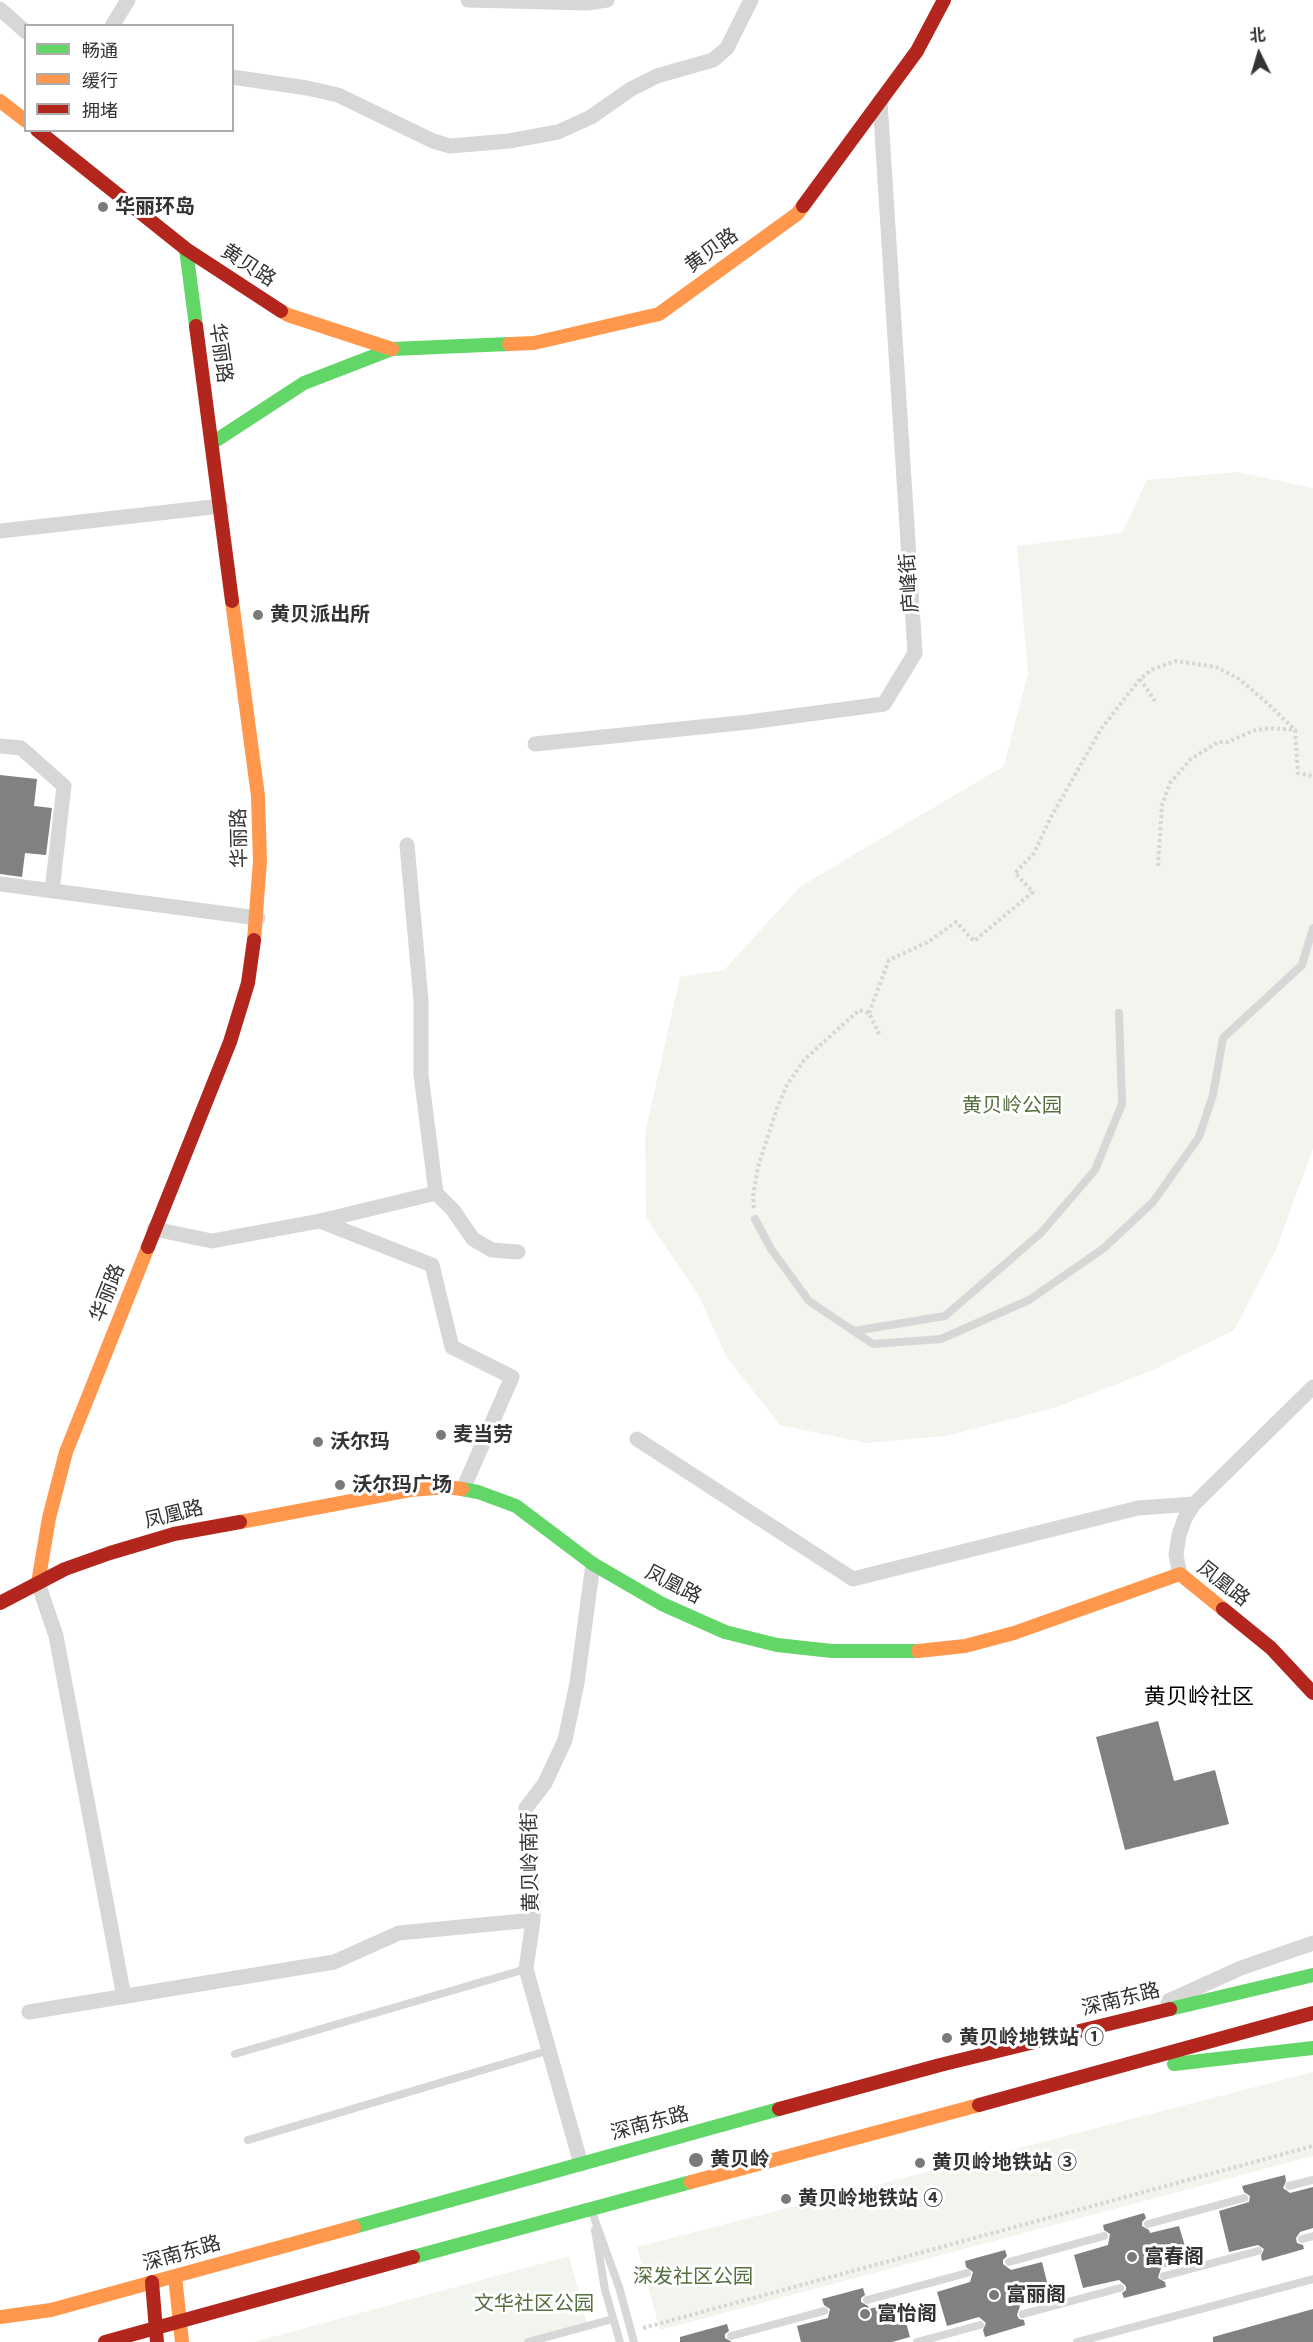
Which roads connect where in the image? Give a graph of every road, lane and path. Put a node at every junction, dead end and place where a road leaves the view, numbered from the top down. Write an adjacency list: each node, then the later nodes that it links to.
1 (128, 0): 7 (street)
2 (468, 0): 3 (street)
3 (607, 0)
4 (751, 0): 9 (street)
5 (944, 0): 11 (street, 黄贝路)
6 (0, 9): 8 (street)
7 (113, 24)
8 (24, 30)
9 (234, 77)
10 (0, 101): 12 (street)
11 (880, 101): 15 (street, 黄贝路); 22 (street, 庐峰街)
12 (24, 119)
13 (40, 132): 14 (street)
14 (186, 249): 15 (street, 黄贝路); 16 (street, 华丽路)
15 (392, 349): 16 (street, 黄贝路)
16 (212, 443): 17 (street, 华丽路)
17 (221, 506): 18 (street); 29 (street, 华丽路)
18 (0, 531)
19 (1140, 679): 20 (path); 21 (path); 31 (path)
20 (1155, 701)
21 (1294, 730): 24 (path); 26 (path)
22 (535, 744)
23 (0, 746): 28 (street)
24 (1313, 776)
25 (407, 845): 34 (street)
26 (1158, 866)
27 (0, 884): 28 (street)
28 (52, 891): 29 (street)
29 (258, 918): 37 (street, 华丽路)
30 (1313, 928): 39 (lane)
31 (869, 1012): 33 (path); 35 (path)
32 (1119, 1013): 39 (lane)
33 (880, 1036)
34 (436, 1192): 36 (street); 38 (street)
35 (755, 1218): 39 (lane)
36 (320, 1221): 37 (street); 42 (street)
37 (154, 1228): 46 (street, 华丽路)
38 (518, 1252)
39 (854, 1331)
40 (1313, 1387): 43 (street)
41 (637, 1439): 43 (street)
42 (463, 1489): 44 (street, 凤凰路); 46 (street, 凤凰路)
43 (1194, 1504): 45 (street)
44 (593, 1564): 45 (street, 凤凰路); 49 (street, 黄贝岭南街)
45 (1180, 1575): 48 (street, 凤凰路)
46 (38, 1582): 47 (street, 凤凰路); 53 (street)
47 (0, 1603)
48 (1313, 1693)
49 (533, 1920): 51 (street, 黄贝岭南街); 53 (street)
50 (1313, 1943): 56 (street)
51 (526, 1969): 58 (street, 黄贝岭南街); 59 (lane)
52 (1313, 1973): 56 (street, 深南东路)
53 (124, 1997): 54 (street)
54 (29, 2012)
55 (1313, 2013): 60 (street)
56 (1135, 2016): 63 (street, 深南东路)
57 (1313, 2048): 60 (street)
58 (549, 2050): 61 (lane); 63 (street, 黄贝岭南街)
59 (235, 2054)
60 (1095, 2074): 67 (street)
61 (248, 2140)
62 (1313, 2146): 87 (path)
63 (580, 2164): 75 (street, 深南东路)
64 (1313, 2180): 65 (lane)
65 (1289, 2186)
66 (1244, 2199): 68 (lane)
67 (591, 2208): 84 (lane); 85 (street); 87 (lane)
68 (1148, 2224)
69 (1104, 2236): 73 (lane)
70 (1313, 2236): 71 (lane)
71 (1302, 2239)
72 (1258, 2251): 76 (lane)
73 (1009, 2262)
74 (967, 2273): 80 (lane)
75 (175, 2276): 78 (street, 深南东路); 85 (street)
76 (1164, 2276)
77 (1313, 2279): 96 (lane)
78 (152, 2282): 83 (street, 深南东路); 88 (street)
79 (1120, 2288): 82 (lane)
80 (867, 2300)
81 (824, 2312): 89 (lane)
82 (1023, 2314)
83 (0, 2317)
84 (614, 2319): 92 (lane); 93 (lane)
85 (180, 2322): 88 (street); 91 (street)
86 (980, 2325): 95 (lane)
87 (631, 2331): 94 (lane)
88 (157, 2335): 90 (street)
89 (731, 2336)
90 (105, 2342)
91 (182, 2342)
92 (528, 2342)
93 (620, 2342)
94 (634, 2342)
95 (917, 2342)
96 (1077, 2342)

